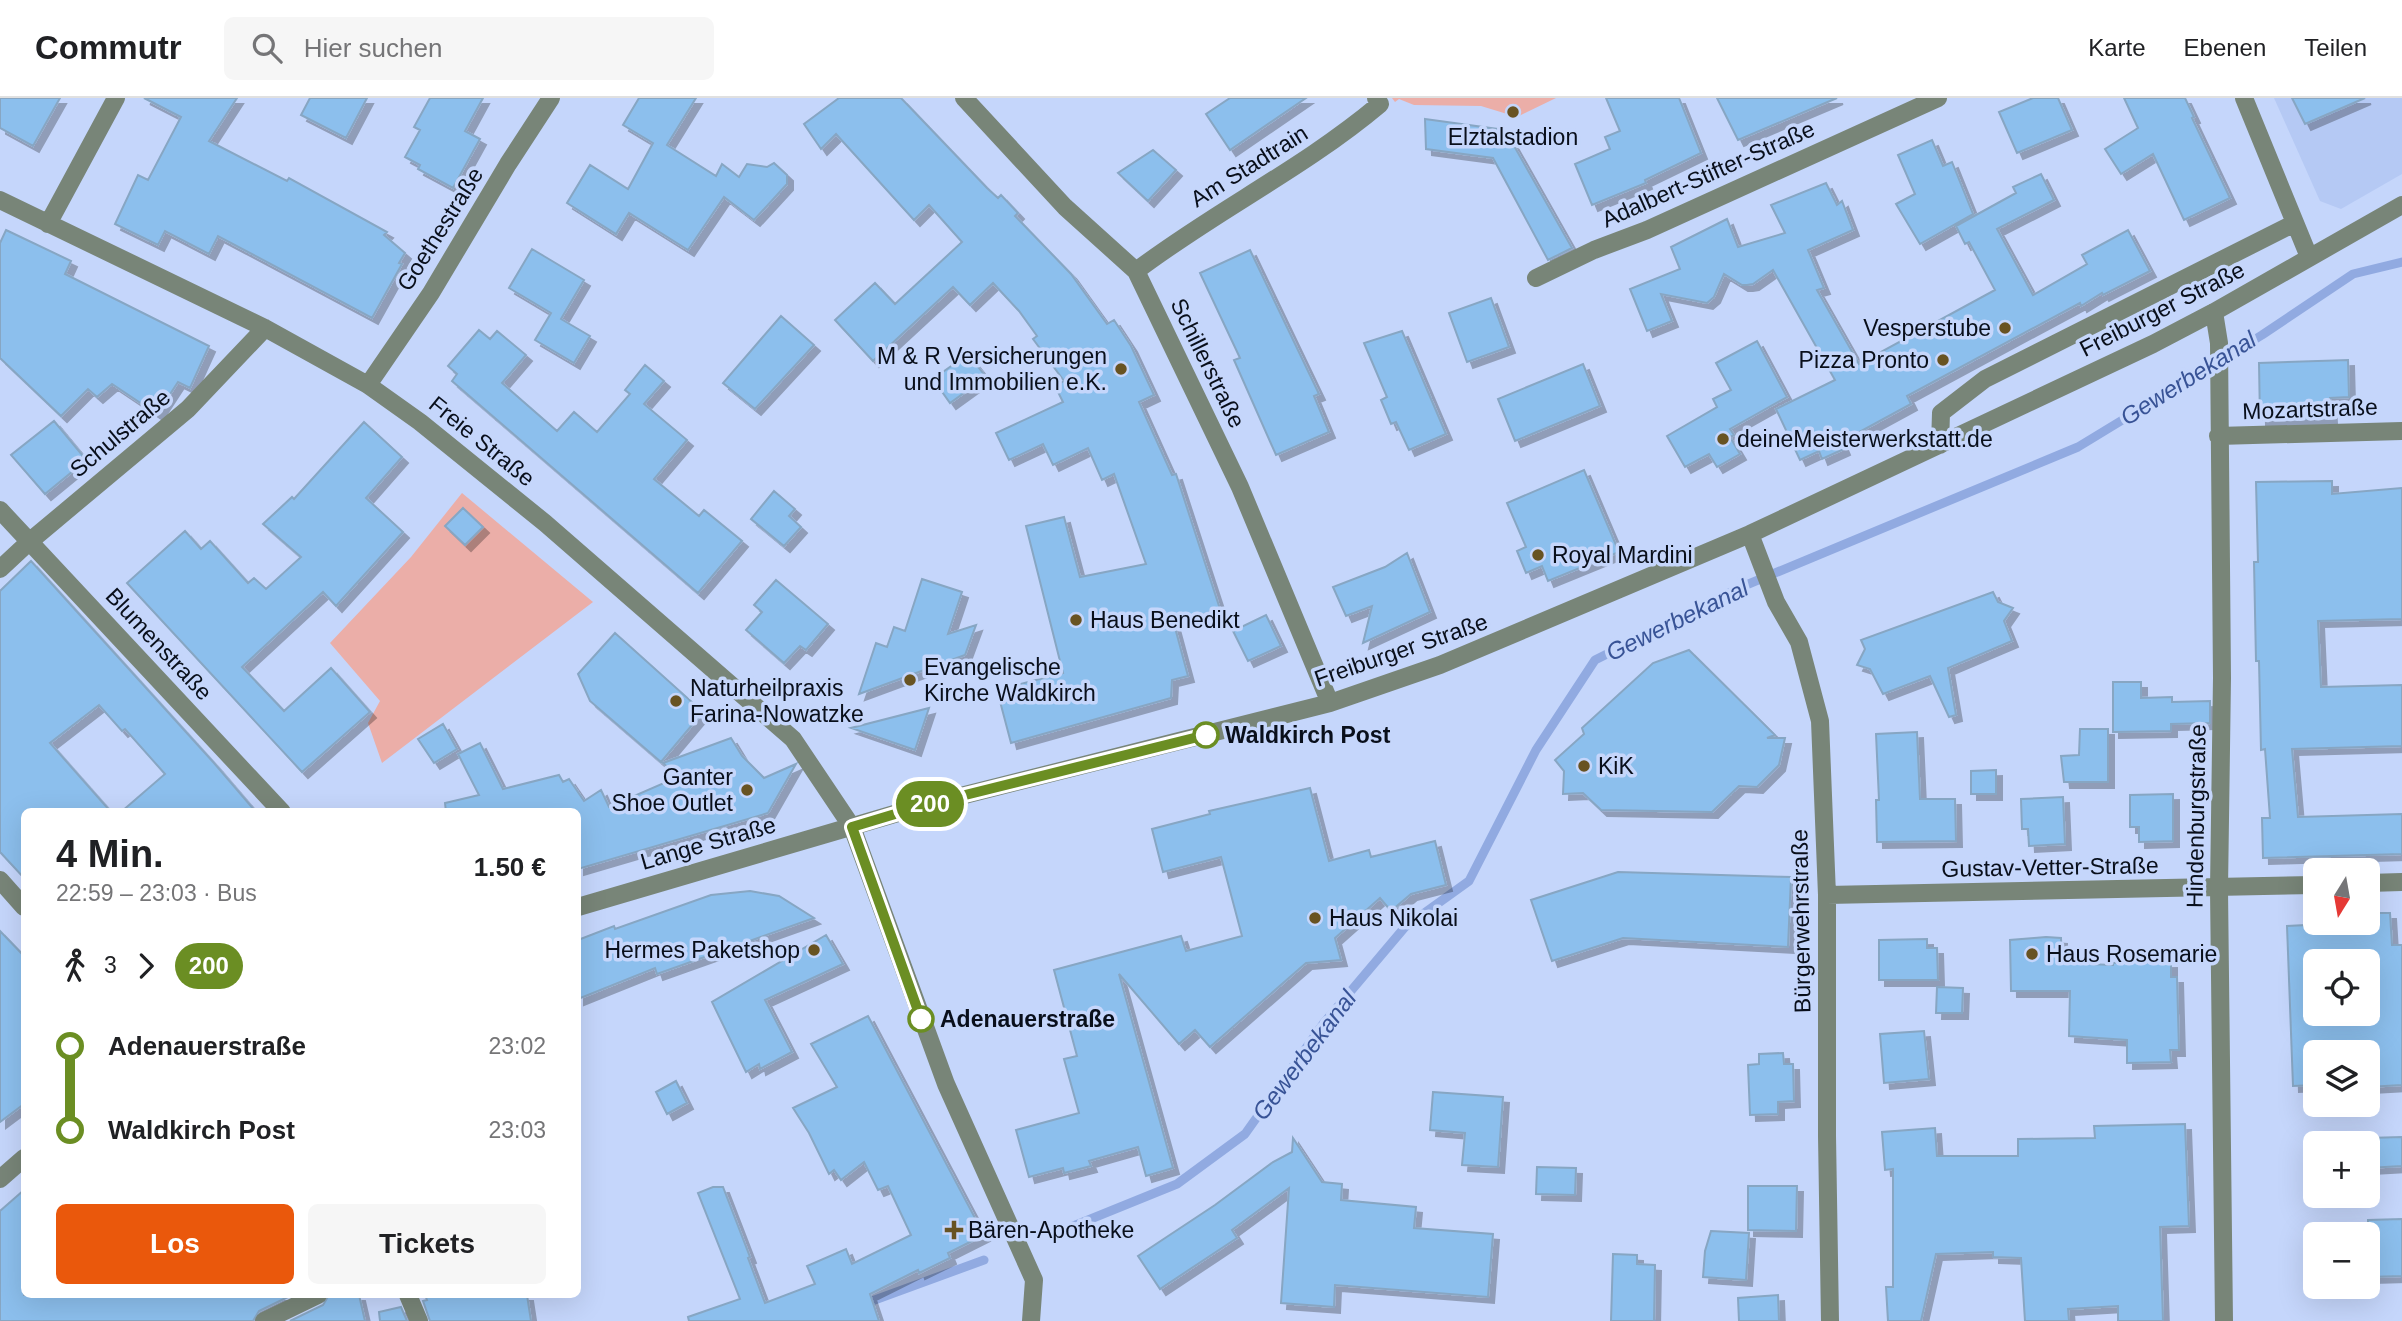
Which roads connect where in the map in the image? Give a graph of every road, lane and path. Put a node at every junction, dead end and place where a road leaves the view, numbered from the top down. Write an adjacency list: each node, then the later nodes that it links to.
1 (116, 98): 10 (street)
2 (551, 98): 16 (street, Goethestraße)
3 (964, 98): 12 (street, Schillerstraße)
4 (1376, 98): 12 (street, Am Stadtrain)
5 (1938, 98): 13 (street, Adalbert-Stifter-Straße)
6 (2244, 98): 9 (street)
7 (0, 200): 10 (street, Freie Straße)
8 (2402, 205): 11 (street, Freiburger Straße)
9 (2295, 223): 11 (street); 19 (street, Freiburger Straße)
10 (48, 224): 15 (street, Freie Straße)
11 (2309, 257): 14 (street, Freiburger Straße)
12 (1136, 271): 24 (street, Schillerstraße)
13 (1536, 278)
14 (2214, 312): 18 (street, Hindenburgstraße); 19 (street, Freiburger Straße)
15 (265, 328): 16 (street, Freie Straße); 22 (street, Schulstraße)
16 (368, 385): 26 (street, Freie Straße)
17 (2402, 431): 18 (street, Mozartstraße)
18 (2218, 436): 31 (street, Hindenburgstraße)
19 (1940, 445): 21 (street, Freiburger Straße)
20 (0, 510): 22 (street, Blumenstraße)
21 (1750, 534): 24 (street, Freiburger Straße); 32 (street, Bürgerwehrstraße)
22 (29, 542): 23 (street, Schulstraße); 25 (street, Blumenstraße)
23 (0, 569)
24 (1330, 703): 26 (street, Freiburger Straße)
25 (278, 808)
26 (852, 827): 34 (street, Lange Straße); 41 (street)
27 (0, 880): 33 (street)
28 (2402, 882): 29 (street)
29 (2380, 883)
30 (2303, 886): 31 (street, Gustav-Vetter-Straße)
31 (2219, 889): 32 (street, Gustav-Vetter-Straße); 43 (street, Hindenburgstraße)
32 (1827, 895): 42 (street, Bürgerwehrstraße)
33 (21, 904)
34 (581, 906)
35 (21, 1161): 36 (street)
36 (0, 1179)
37 (312, 1298): 39 (street)
38 (409, 1298): 40 (street)
39 (264, 1321)
40 (419, 1321)
41 (1031, 1321)
42 (1830, 1321)
43 (2224, 1321)

